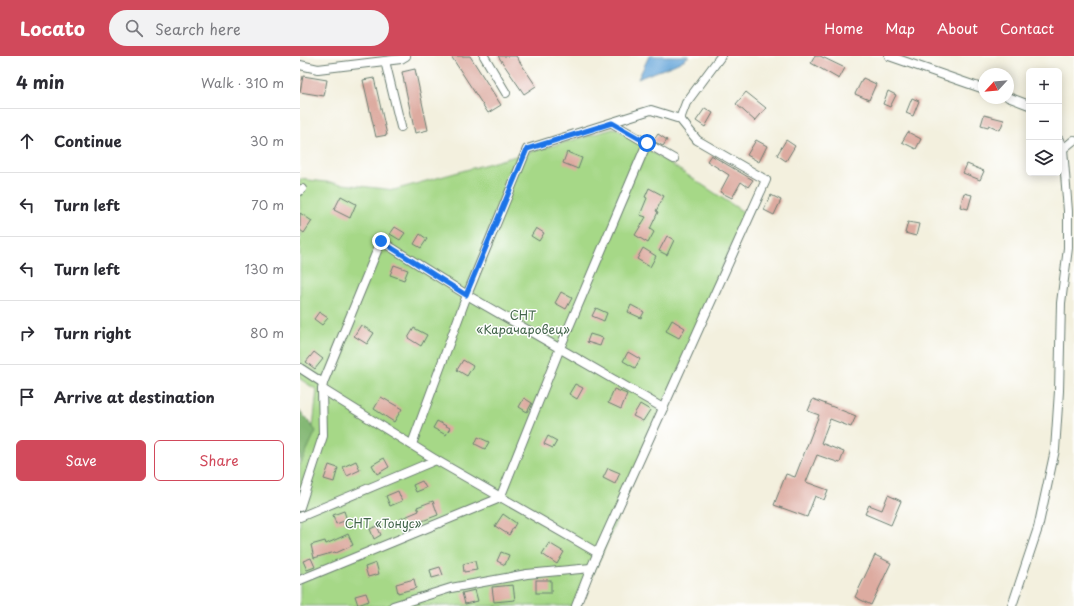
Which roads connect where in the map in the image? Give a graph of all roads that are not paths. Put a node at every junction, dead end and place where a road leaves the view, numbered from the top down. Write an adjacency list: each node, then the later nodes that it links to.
1 (406, 56): 5 (street)
2 (484, 56): 8 (street)
3 (721, 56): 11 (street)
4 (889, 56): 7 (street)
5 (385, 61): 6 (street); 13 (street)
6 (300, 65)
7 (978, 87)
8 (506, 92)
9 (1014, 100): 10 (street)
10 (1026, 104)
11 (680, 118): 12 (street); 22 (street)
12 (612, 123): 15 (street); 18 (street)
13 (401, 127)
14 (1074, 140): 16 (street)
15 (647, 143): 17 (street); 19 (street)
16 (1062, 149): 33 (street)
17 (674, 159)
18 (466, 295): 19 (street); 21 (street); 23 (street)
19 (560, 348): 22 (street); 25 (street)
20 (300, 368): 21 (street)
21 (322, 386): 23 (street); 26 (street)
22 (663, 408): 28 (street)
23 (412, 444): 24 (street)
24 (436, 460): 25 (street); 27 (street)
25 (500, 498): 28 (street); 30 (street)
26 (300, 507)
27 (300, 517)
28 (598, 553): 29 (street)
29 (591, 568): 31 (street); 32 (street)
30 (300, 580)
31 (393, 606)
32 (576, 606)
33 (1012, 606)

